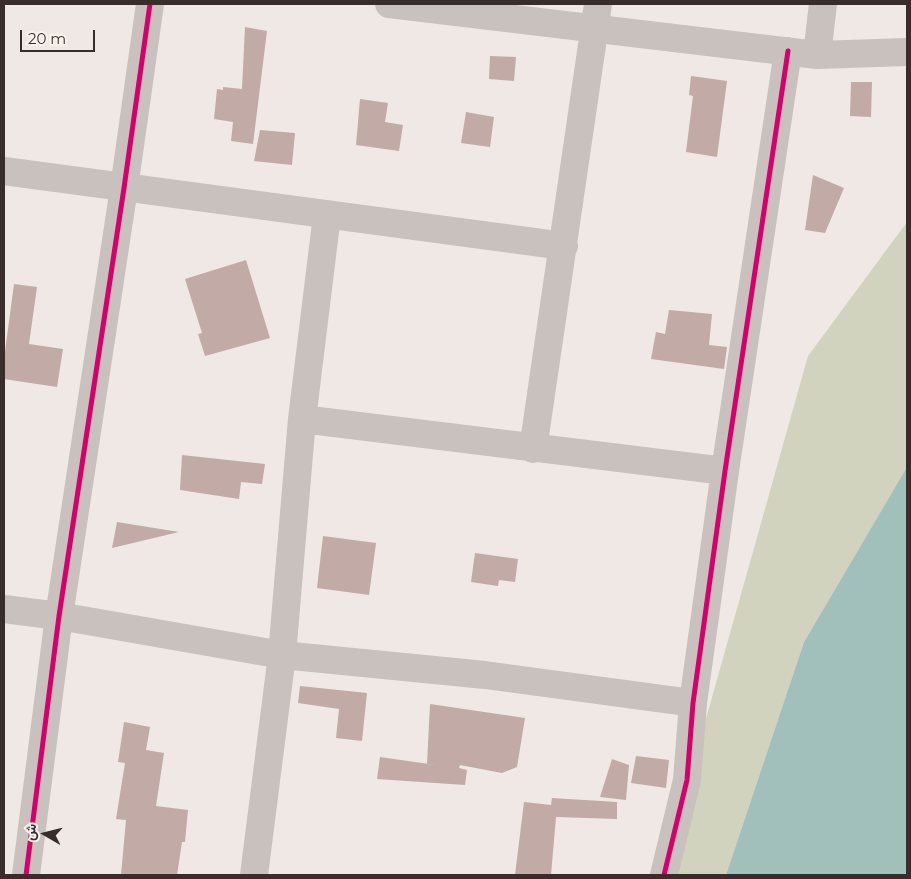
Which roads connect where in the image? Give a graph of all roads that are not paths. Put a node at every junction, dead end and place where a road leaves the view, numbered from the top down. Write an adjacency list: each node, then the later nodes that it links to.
1 (150, 4): 9 (street)
2 (389, 4): 4 (street)
3 (823, 4): 7 (street)
4 (596, 16): 5 (street); 11 (street)
5 (788, 51): 7 (street); 14 (street)
6 (907, 52): 7 (street)
7 (817, 55)
8 (4, 171): 9 (street)
9 (124, 188): 10 (street); 16 (street)
10 (327, 215): 11 (street); 12 (street)
11 (564, 246): 13 (street)
12 (302, 418): 13 (street); 17 (street)
13 (533, 449): 14 (street)
14 (725, 471): 18 (street)
15 (4, 609): 16 (street)
16 (59, 616): 17 (street); 19 (street)
17 (282, 655): 18 (street); 20 (street)
18 (693, 703): 21 (street)
19 (26, 875)
20 (254, 875)
21 (664, 875)

